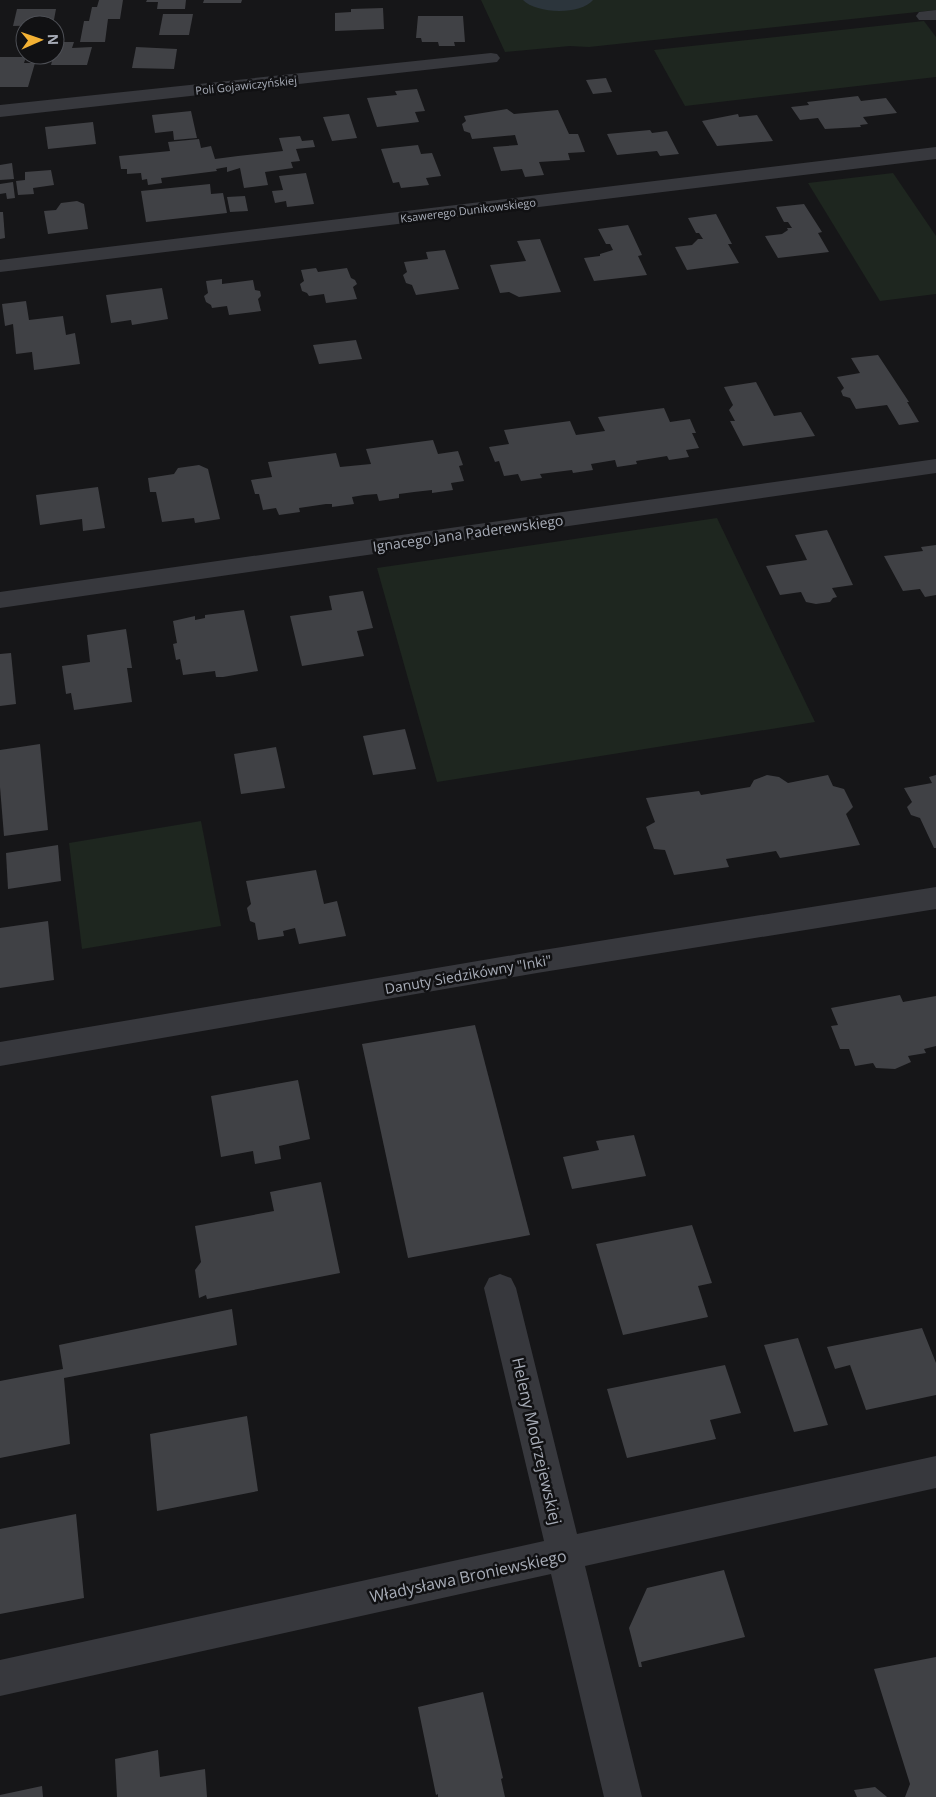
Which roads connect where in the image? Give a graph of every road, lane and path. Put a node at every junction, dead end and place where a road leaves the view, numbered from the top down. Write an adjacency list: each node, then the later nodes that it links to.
1 (491, 58): 2 (street, Poli Gojawiczyńskiej)
2 (0, 111)
3 (936, 152): 4 (street, Ksawerego Dunikowskiego)
4 (0, 266)
5 (936, 466): 6 (street, Ignacego Jana Paderewskiego)
6 (0, 600)
7 (936, 898): 8 (street, Danuty Siedzikówny "Inki")
8 (0, 1054)
9 (500, 1288): 11 (street, Heleny Modrzejewskiej)
10 (936, 1472): 11 (street, Władysława Broniewskiego)
11 (564, 1555): 12 (street, Władysława Broniewskiego); 13 (street, Heleny Modrzejewskiej)
12 (0, 1678)
13 (623, 1797)

